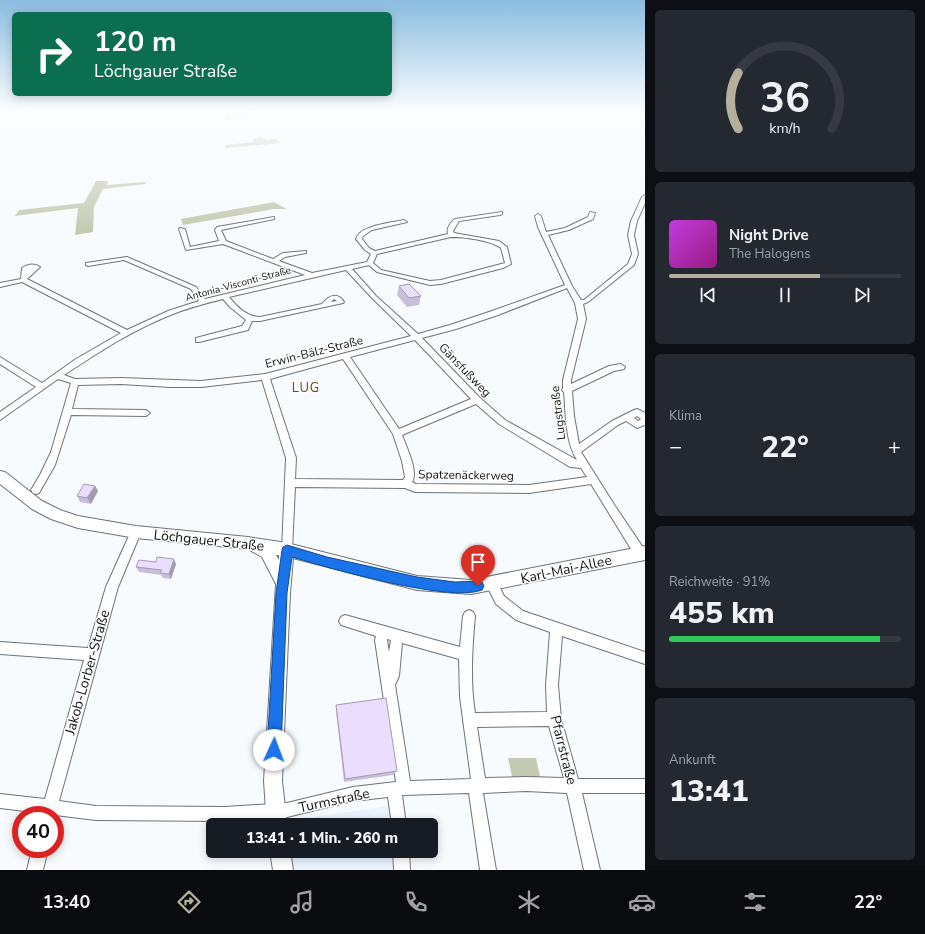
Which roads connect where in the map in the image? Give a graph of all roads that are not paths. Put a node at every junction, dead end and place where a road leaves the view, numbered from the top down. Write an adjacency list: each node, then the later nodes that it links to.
1 (645, 198): 22 (street)
2 (500, 213): 9 (street)
3 (592, 213): 8 (street)
4 (538, 216): 8 (street, Lugstraße)
5 (272, 218): 10 (street)
6 (404, 222): 12 (street)
7 (182, 229): 10 (street)
8 (545, 234): 19 (street, Lugstraße)
9 (451, 235): 12 (street); 14 (street)
10 (223, 242): 13 (street)
11 (304, 252): 13 (street)
12 (374, 253): 14 (street)
13 (274, 261): 17 (street)
14 (370, 263): 16 (street, Antonia-Visconti-Straße)
15 (88, 264): 21 (street)
16 (348, 268): 17 (street, Antonia-Visconti-Straße); 26 (street, Gänsfußweg)
17 (310, 275): 20 (street, Antonia-Visconti-Straße)
18 (0, 285): 25 (street)
19 (569, 286): 22 (street, Lugstraße); 26 (street, Erwin-Bälz-Straße)
20 (225, 296): 21 (street, Antonia-Visconti-Straße); 24 (street)
21 (203, 302): 25 (street, Antonia-Visconti-Straße)
22 (579, 303): 35 (street, Lugstraße)
23 (324, 306): 24 (street)
24 (250, 319): 27 (street)
25 (128, 333): 31 (street, Antonia-Visconti-Straße)
26 (417, 337): 28 (street, Erwin-Bälz-Straße); 36 (street, Gänsfußweg)
27 (199, 340)
28 (345, 356): 32 (street, Erwin-Bälz-Straße); 43 (street)
29 (0, 360): 34 (street)
30 (621, 367): 35 (street)
31 (57, 376): 33 (street, Erwin-Bälz-Straße); 34 (street, Antonia-Visconti-Straße)
32 (265, 377): 33 (street, Erwin-Bälz-Straße); 48 (street)
33 (75, 382): 37 (street)
34 (41, 386): 39 (street, Antonia-Visconti-Straße)
35 (566, 390): 44 (street, Lugstraße)
36 (477, 400): 43 (street); 45 (street, Gänsfußweg)
37 (66, 412): 38 (street); 50 (street)
38 (146, 413)
39 (0, 417)
40 (627, 417): 41 (street); 42 (street); 44 (street)
41 (645, 417)
42 (645, 421)
43 (397, 433): 49 (street)
44 (576, 451): 45 (street, Lugstraße)
45 (583, 464): 47 (street, Lugstraße)
46 (0, 476): 51 (main road, Löchgauer Straße)
47 (593, 480): 49 (street, Spatzenäckerweg); 54 (street, Lugstraße)
48 (290, 483): 49 (street, Spatzenäckerweg); 53 (street)
49 (406, 484)
50 (36, 490)
51 (136, 532): 52 (main road, Löchgauer Straße); 63 (street, Jakob-Lorber-Straße)
52 (248, 543): 53 (main road, Löchgauer Straße); 55 (main road)
53 (287, 550): 55 (main road); 56 (main road, Löchgauer Straße)
54 (643, 552): 56 (main road, Karl-Mai-Allee)
55 (282, 581): 77 (main road)
56 (492, 584): 59 (street)
57 (469, 616): 64 (street)
58 (345, 621): 60 (street)
59 (556, 629): 65 (street); 67 (street, Pfarrstraße)
60 (383, 632): 61 (street); 66 (street)
61 (397, 636): 64 (street); 66 (street)
62 (0, 648): 63 (street)
63 (92, 654): 75 (street, Jakob-Lorber-Straße)
64 (466, 655): 68 (street)
65 (645, 658)
66 (389, 683): 72 (street)
67 (554, 719): 68 (street); 70 (street, Pfarrstraße)
68 (469, 720): 69 (street)
69 (477, 785): 70 (street, Turmstraße); 72 (street, Turmstraße); 85 (street)
70 (573, 785): 71 (street, Turmstraße); 86 (street, Pfarrstraße)
71 (645, 786)
72 (399, 789): 77 (street, Turmstraße); 78 (street)
73 (0, 801): 74 (street, Turmstraße)
74 (24, 806)
75 (50, 806)
76 (64, 812): 77 (street, Turmstraße)
77 (276, 818)
78 (399, 818)
79 (37, 858): 82 (street)
80 (281, 858): 83 (main road)
81 (401, 858): 84 (street)
82 (34, 870)
83 (283, 870)
84 (402, 870)
85 (488, 870)
86 (592, 870)

